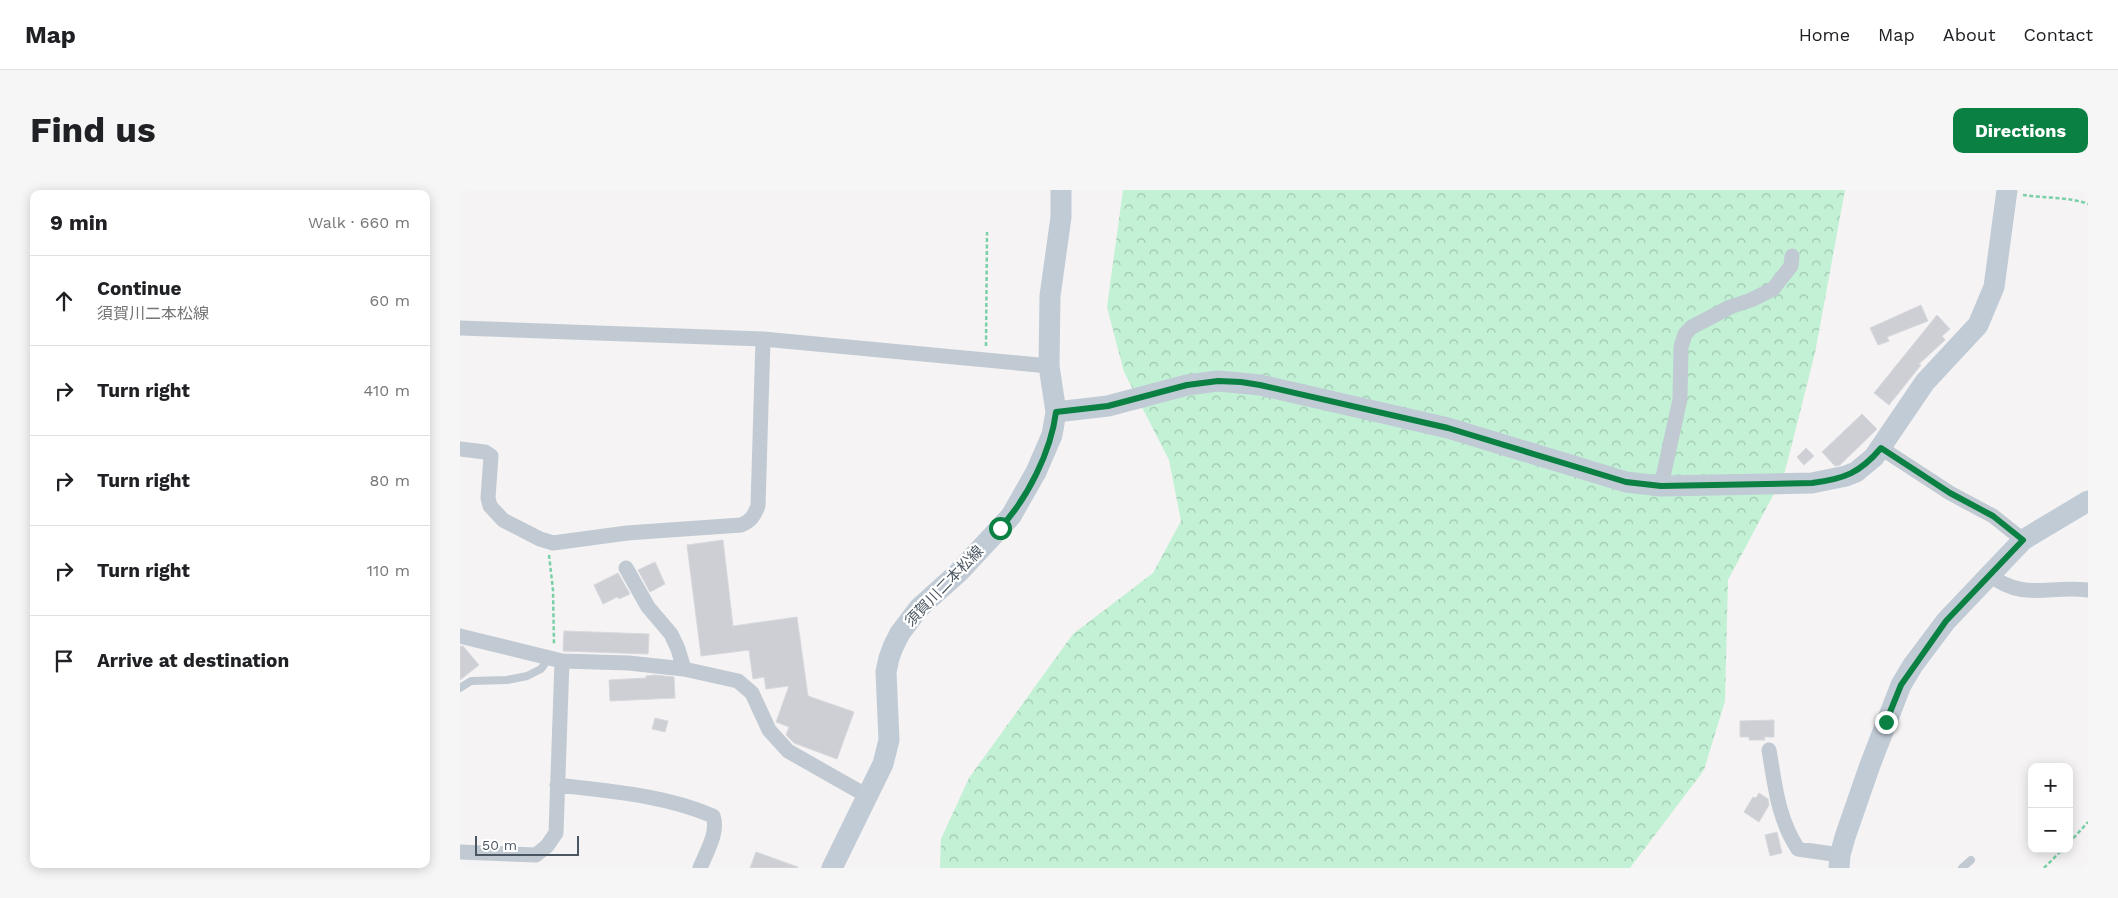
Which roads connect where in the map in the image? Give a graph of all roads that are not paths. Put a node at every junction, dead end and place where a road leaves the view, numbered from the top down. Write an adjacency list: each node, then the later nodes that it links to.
1 (1062, 190): 6 (street, 須賀川二本松線)
2 (2007, 192): 8 (street)
3 (1792, 256): 10 (street)
4 (460, 328): 5 (street)
5 (763, 339): 6 (street); 9 (street)
6 (1049, 366): 7 (street, 須賀川二本松線)
7 (1056, 412): 10 (street); 22 (street, 須賀川二本松線)
8 (1881, 448): 10 (street); 12 (street)
9 (460, 449)
10 (1661, 486)
11 (2088, 501): 12 (street)
12 (2023, 540): 14 (street)
13 (626, 568): 18 (street)
14 (1988, 574): 15 (street); 25 (street)
15 (2088, 590)
16 (460, 636): 17 (street)
17 (555, 659): 18 (street); 19 (lane); 21 (street)
18 (684, 669): 22 (street)
19 (460, 688)
20 (1769, 750): 25 (street)
21 (557, 786): 23 (street); 26 (street)
22 (869, 797): 27 (street, 須賀川二本松線)
23 (460, 852)
24 (1971, 860): 28 (lane)
25 (1840, 862)
26 (700, 868)
27 (832, 868)
28 (1962, 868)

